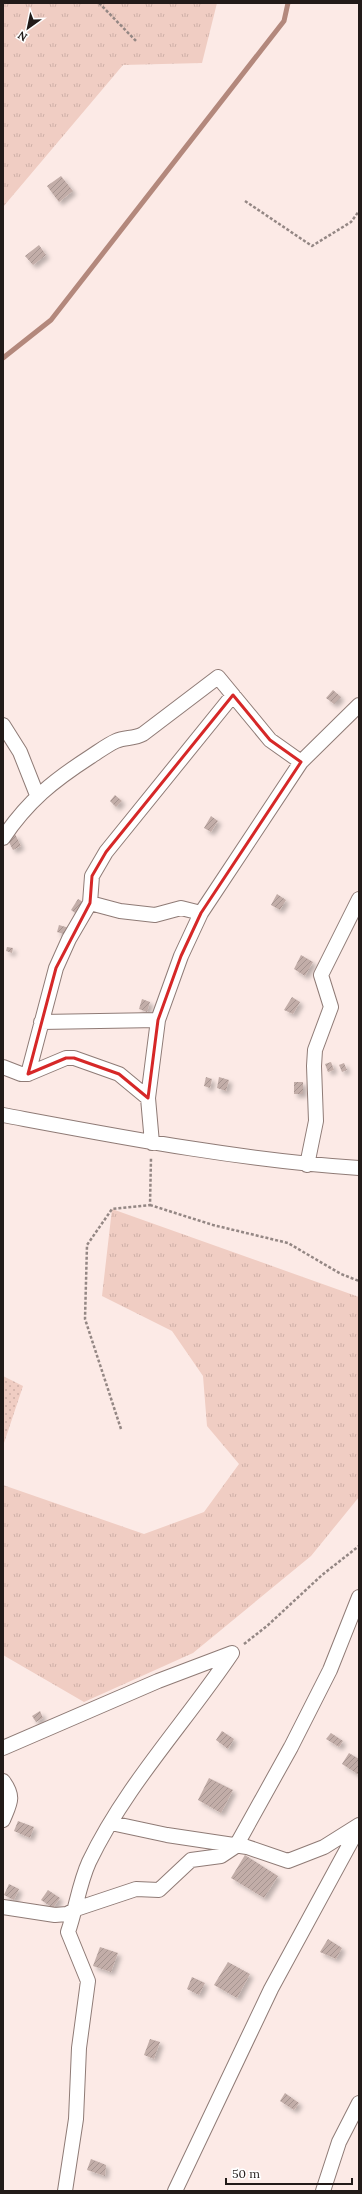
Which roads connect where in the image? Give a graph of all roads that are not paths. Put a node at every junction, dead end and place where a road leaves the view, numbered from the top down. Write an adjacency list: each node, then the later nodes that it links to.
1 (233, 695): 4 (street); 5 (street); 8 (street)
2 (359, 705): 4 (street)
3 (3, 725): 5 (street)
4 (301, 762): 9 (street)
5 (37, 795): 6 (street)
6 (3, 838)
7 (359, 899): 17 (street)
8 (90, 903): 9 (street); 11 (street)
9 (201, 913): 10 (street)
10 (158, 1020): 11 (street); 14 (street)
11 (41, 1022): 13 (street)
12 (3, 1067): 13 (street)
13 (28, 1074): 14 (street)
14 (148, 1098): 16 (street)
15 (3, 1115): 16 (street)
16 (152, 1143): 17 (street)
17 (307, 1165): 18 (street)
18 (359, 1168)
19 (359, 1597): 25 (street)
20 (3, 1748): 23 (street)
21 (3, 1781): 22 (street)
22 (3, 1820)
23 (111, 1822): 25 (street); 27 (street)
24 (359, 1826): 25 (street); 30 (street)
25 (236, 1846): 27 (street)
26 (3, 1907): 27 (street)
27 (76, 1909): 29 (street)
28 (359, 2103): 31 (street)
29 (65, 2191)
30 (175, 2191)
31 (322, 2191)

